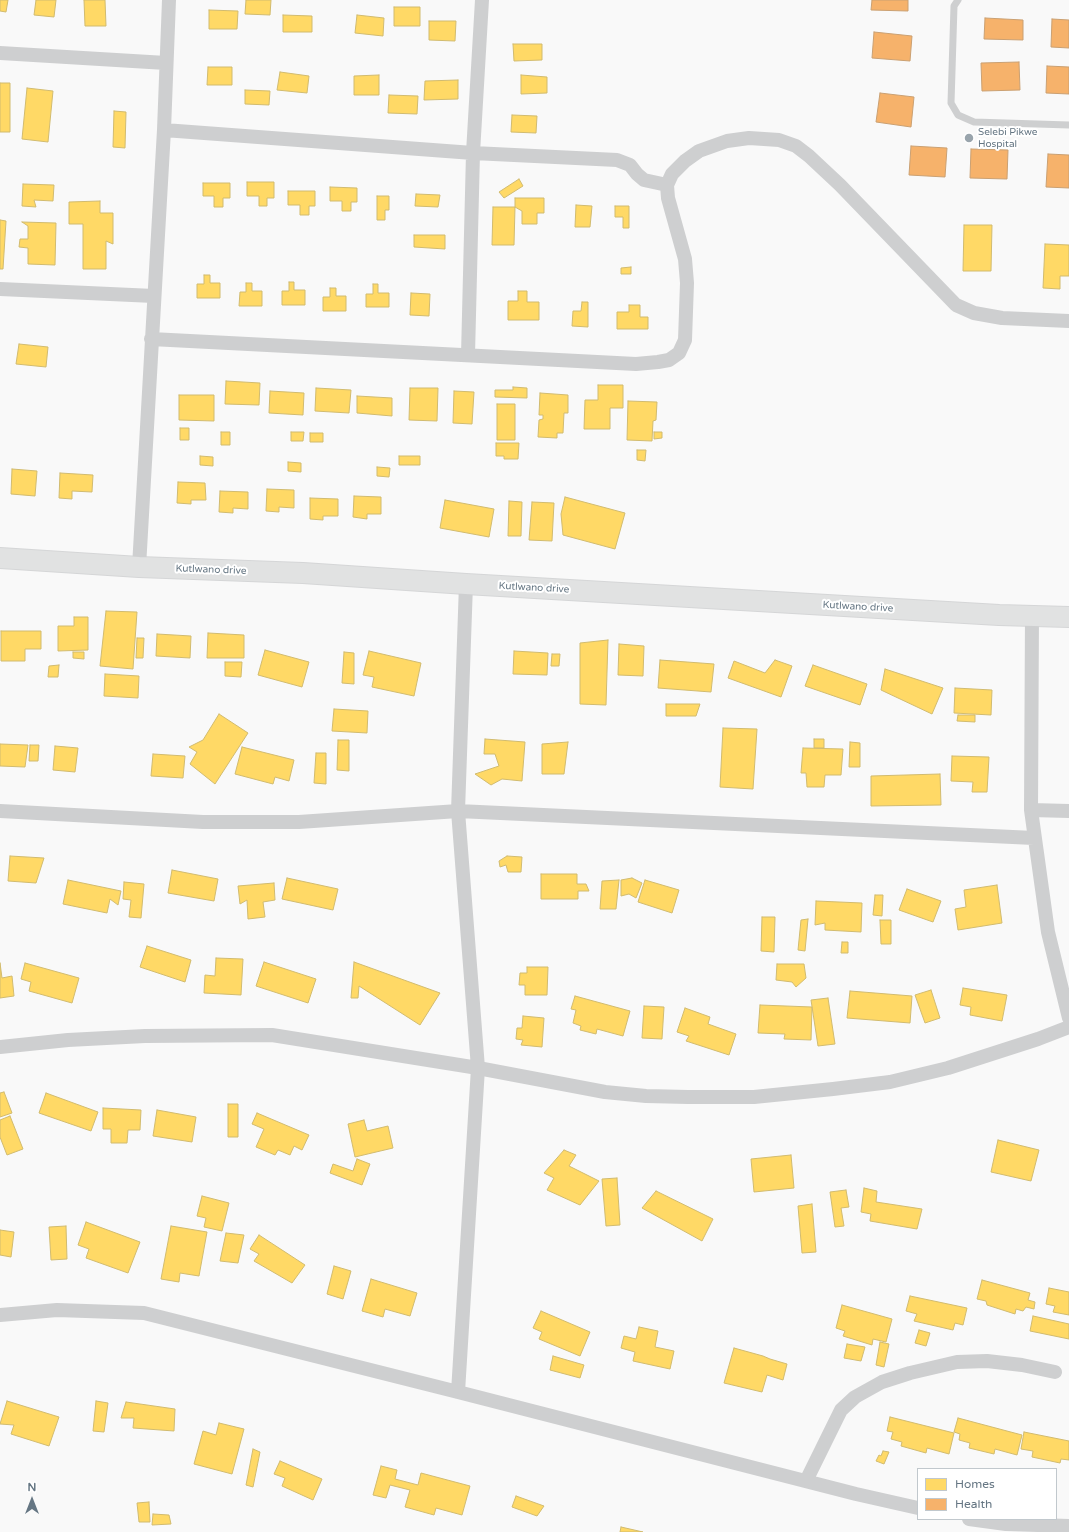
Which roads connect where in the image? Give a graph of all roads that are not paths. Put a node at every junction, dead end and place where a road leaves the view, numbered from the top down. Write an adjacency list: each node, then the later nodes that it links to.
1 (169, 0): 5 (street)
2 (482, 0): 8 (street)
3 (958, 0): 6 (lane)
4 (0, 53): 5 (street)
5 (166, 62): 7 (street)
6 (1069, 125)
7 (164, 130): 8 (street); 11 (street)
8 (473, 152): 9 (street); 14 (street)
9 (667, 185): 12 (street); 14 (street)
10 (0, 289): 11 (street)
11 (154, 296): 13 (street)
12 (1069, 321)
13 (151, 339): 14 (street); 16 (street)
14 (468, 355)
15 (0, 558): 16 (street, Kutlwano drive)
16 (139, 567): 17 (street, Kutlwano drive)
17 (466, 584): 18 (street, Kutlwano drive); 21 (street)
18 (1032, 615): 19 (street, Kutlwano drive); 20 (street)
19 (1069, 617)
20 (1031, 810): 22 (street); 24 (street)
21 (458, 811): 23 (street); 24 (street); 28 (street)
22 (1069, 811)
23 (0, 812)
24 (1034, 838): 25 (street)
25 (1069, 1018)
26 (1069, 1027): 28 (street)
27 (0, 1047): 28 (street)
28 (478, 1068): 31 (street)
29 (0, 1315): 31 (street)
30 (1055, 1372): 32 (street)
31 (458, 1392): 32 (street)
32 (806, 1481): 33 (street)
33 (917, 1508)
34 (976, 1520): 35 (street)
35 (1069, 1526)

